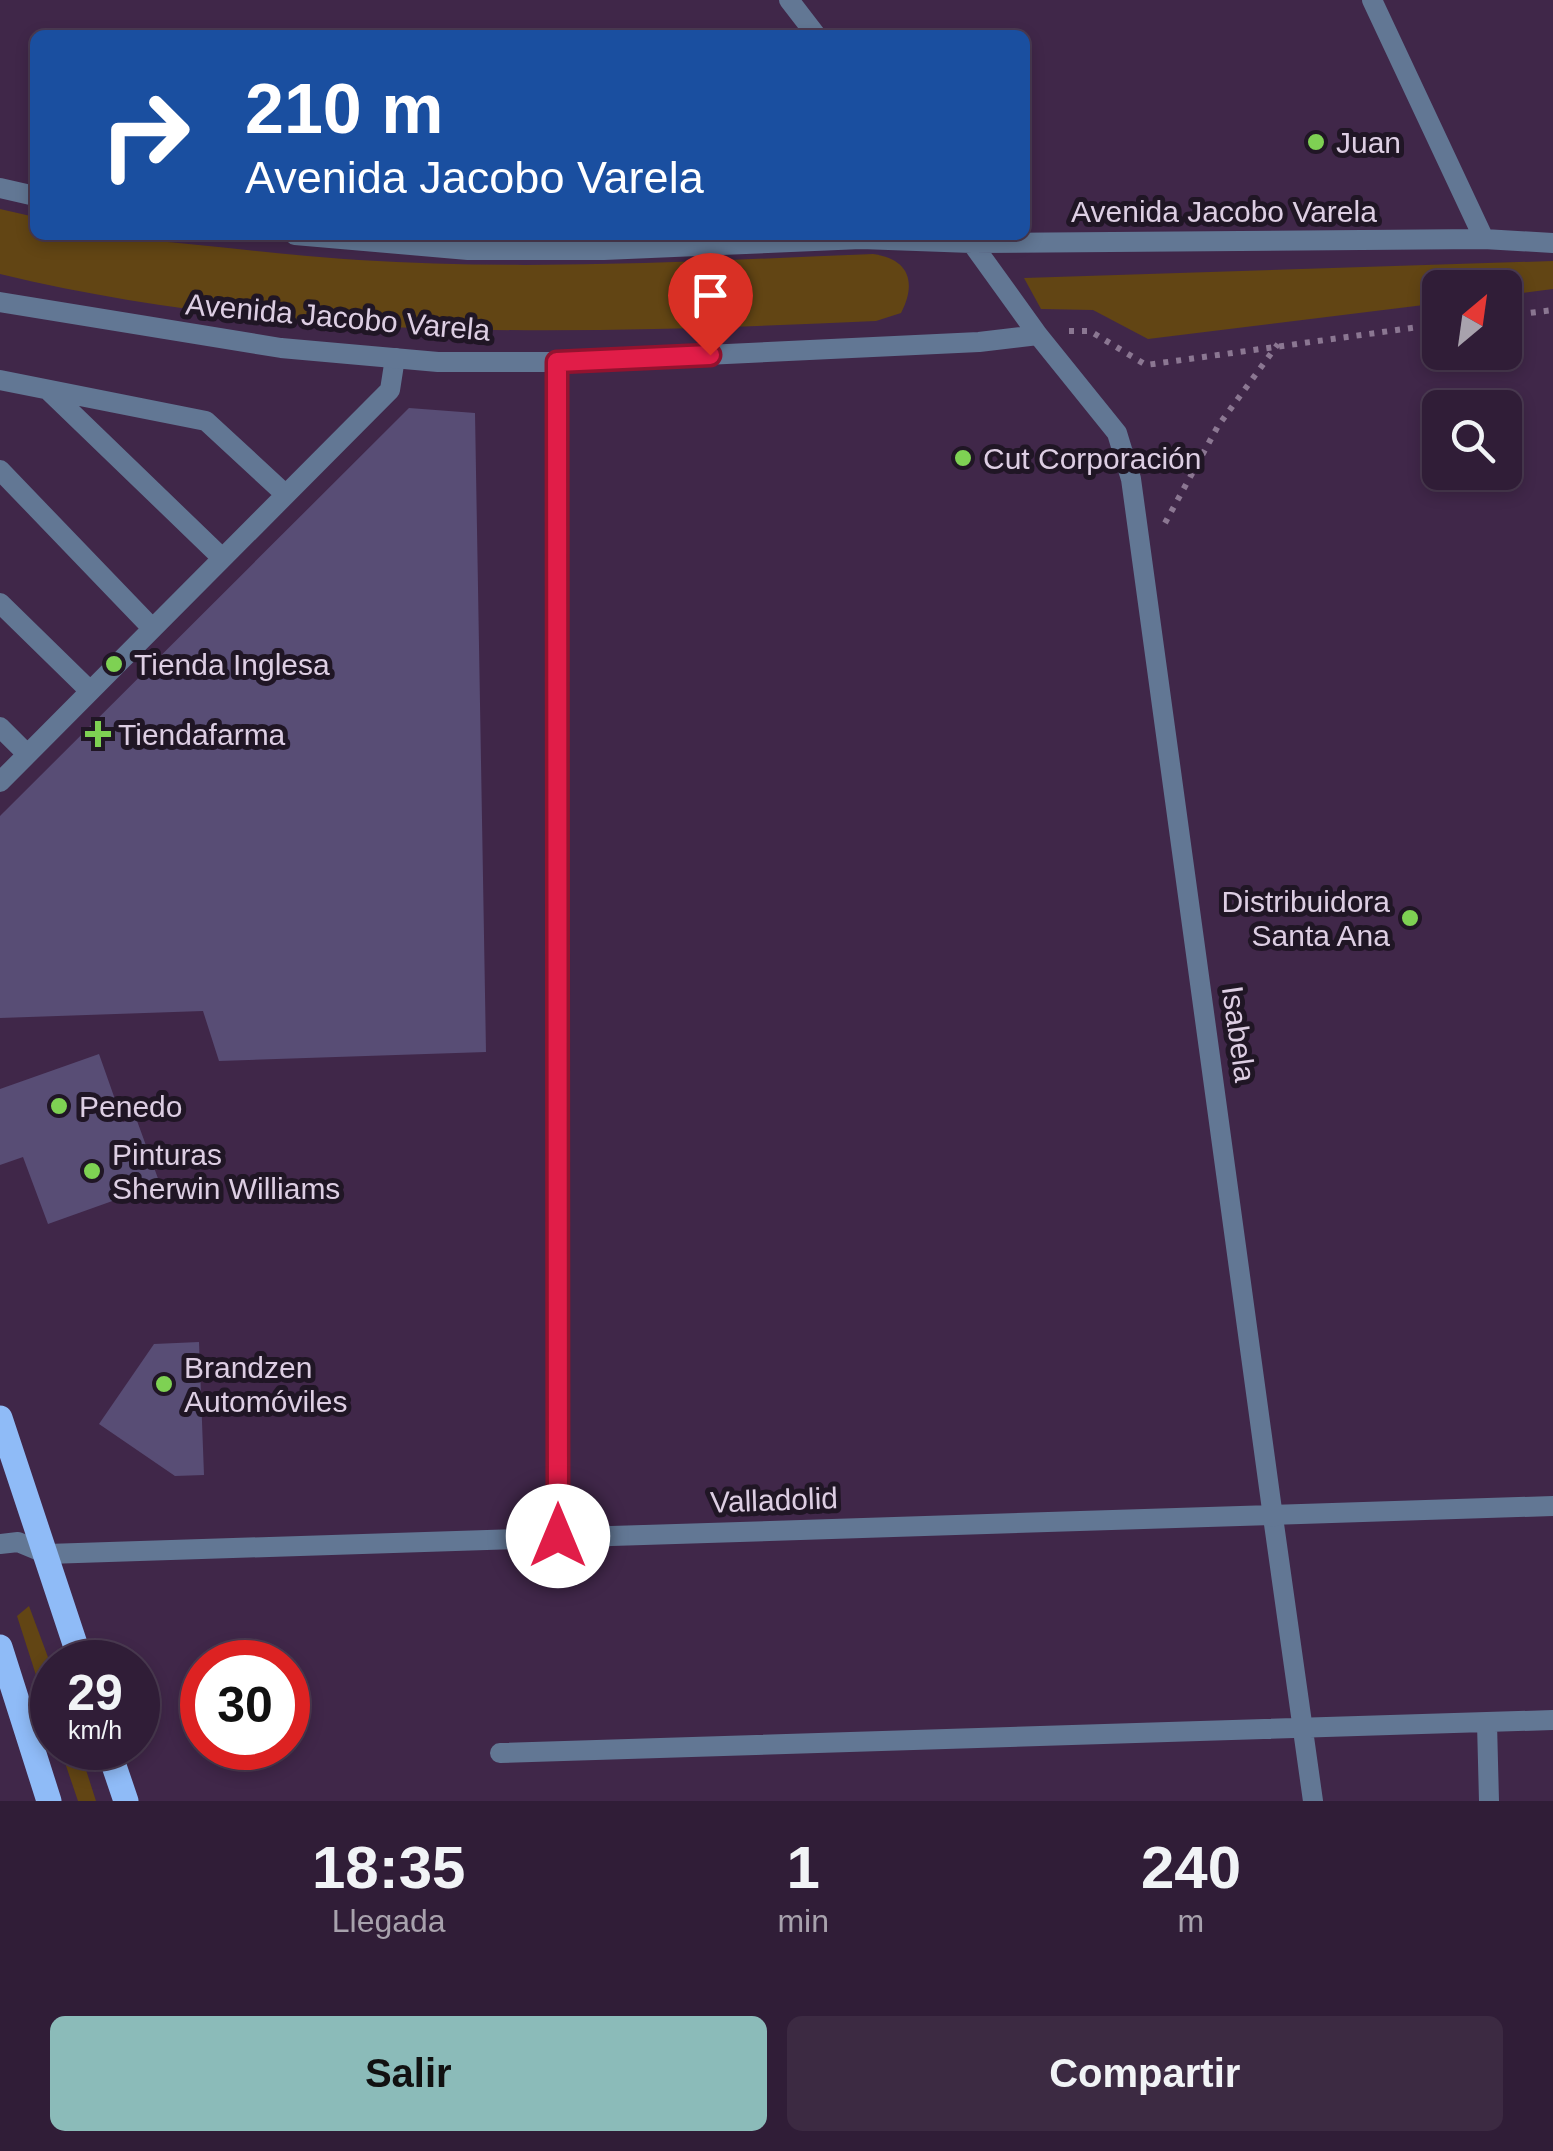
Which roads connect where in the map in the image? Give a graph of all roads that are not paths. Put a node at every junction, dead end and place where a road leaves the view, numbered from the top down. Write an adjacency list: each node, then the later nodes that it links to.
1 (789, 0): 3 (street)
2 (1372, 0): 7 (street)
3 (812, 30)
4 (0, 188): 5 (street)
5 (30, 195)
6 (1030, 239): 7 (street, Avenida Jacobo Varela)
7 (1484, 239): 11 (street, Avenida Jacobo Varela)
8 (353, 240): 9 (street, Avenida Jacobo Varela)
9 (838, 240)
10 (970, 240): 13 (street, Isabela)
11 (1553, 243)
12 (0, 302): 14 (street, Avenida Jacobo Varela)
13 (1038, 335): 15 (street, Avenida Jacobo Varela); 29 (street, Isabela)
14 (395, 358): 15 (street, Avenida Jacobo Varela); 19 (street)
15 (557, 362): 30 (street)
16 (0, 380): 17 (street)
17 (47, 389): 19 (street); 20 (street)
18 (0, 470): 22 (street)
19 (284, 494): 20 (street)
20 (221, 558): 22 (street)
21 (0, 604): 23 (street)
22 (151, 628): 23 (street)
23 (89, 690): 25 (street)
24 (0, 727): 25 (street)
25 (27, 754): 26 (street)
26 (0, 782)
27 (0, 1418): 32 (main road)
28 (1553, 1506): 29 (street, Valladolid)
29 (1273, 1516): 30 (street, Valladolid); 37 (street, Isabela)
30 (558, 1536): 32 (street, Valladolid)
31 (0, 1544): 32 (street, Valladolid)
32 (46, 1554): 33 (main road)
33 (74, 1640)
34 (0, 1647): 40 (main road)
35 (1553, 1720): 36 (street)
36 (1486, 1723): 37 (street); 43 (street)
37 (1303, 1729): 38 (street); 42 (street, Isabela)
38 (500, 1754)
39 (115, 1770): 41 (main road)
40 (49, 1801)
41 (126, 1801)
42 (1313, 1801)
43 (1488, 1801)

